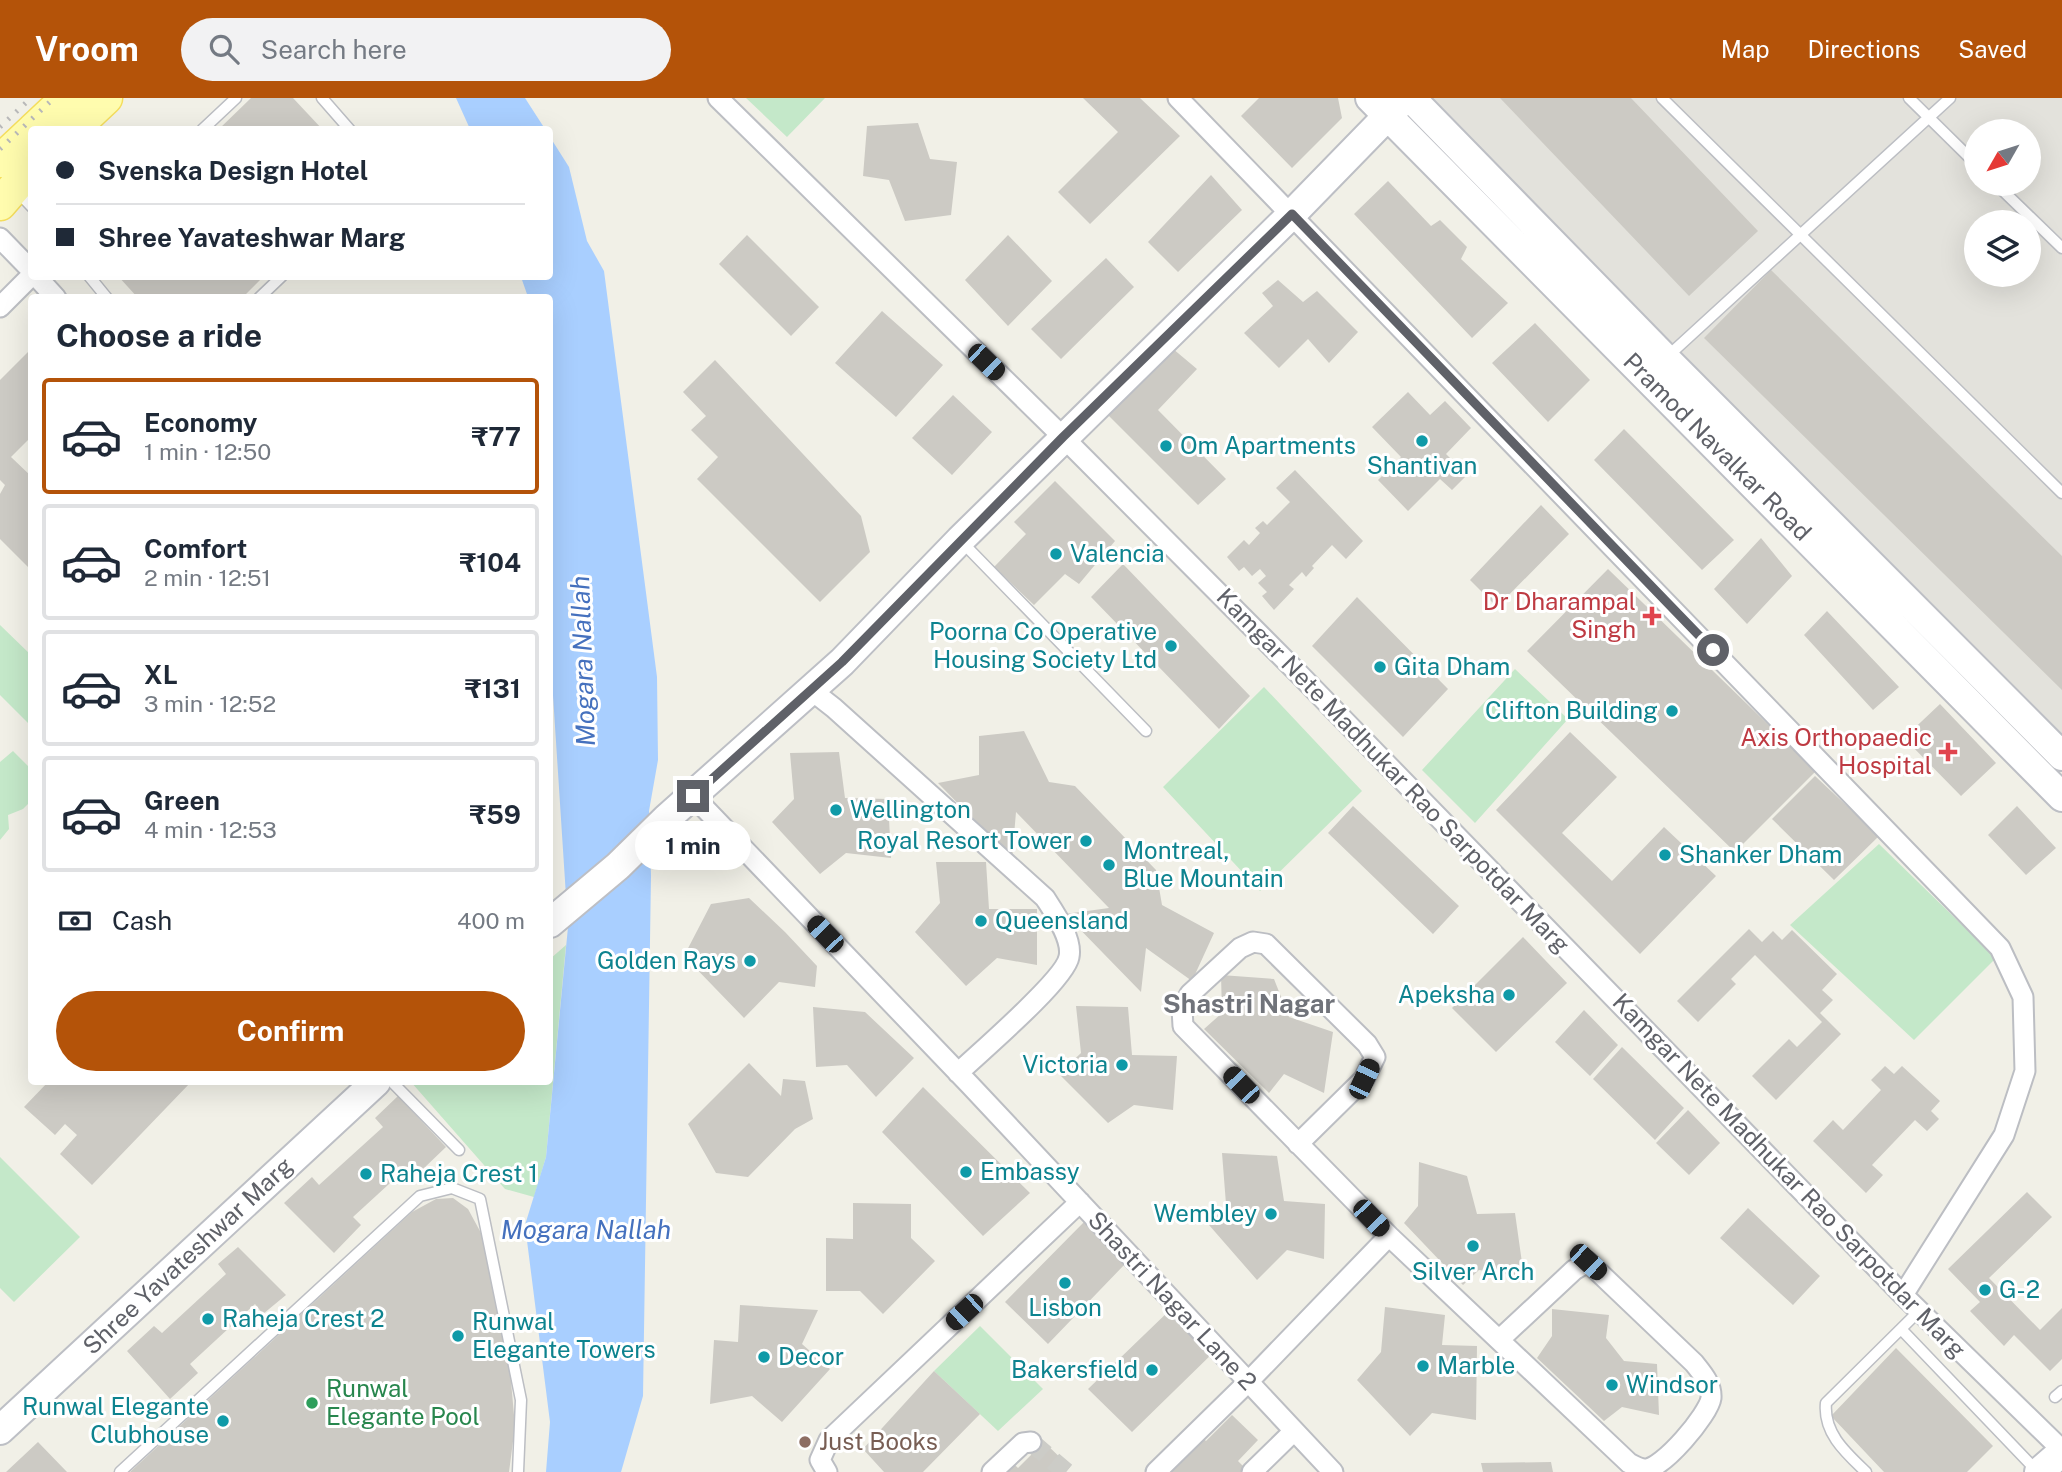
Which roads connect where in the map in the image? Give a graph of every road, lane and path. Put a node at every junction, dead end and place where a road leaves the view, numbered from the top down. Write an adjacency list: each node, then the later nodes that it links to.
1 (67, 98): 13 (main road)
2 (106, 98): 14 (main road)
3 (236, 98): 15 (lane)
4 (322, 98): 16 (lane)
5 (718, 98): 35 (street, Kamgar Nete Madhukar Rao Sarpotdar Marg)
6 (1178, 98): 21 (street)
7 (1411, 98): 34 (street, Pramod Navalkar Road)
8 (1662, 98): 22 (lane)
9 (1909, 98): 12 (lane)
10 (1950, 98): 12 (lane)
11 (1388, 104): 21 (street); 34 (street, Pramod Navalkar Road)
12 (1929, 118): 18 (lane); 22 (lane)
13 (36, 126)
14 (76, 126)
15 (206, 126)
16 (346, 126)
17 (28, 141): 19 (main road)
18 (1964, 152)
19 (13, 183)
20 (2008, 196): 24 (lane)
21 (1292, 214): 35 (street); 51 (street)
22 (1801, 235): 34 (lane); 36 (lane)
23 (0, 238): 25 (street)
24 (2062, 248)
25 (28, 269)
26 (28, 279): 33 (street)
27 (39, 280): 30 (street)
28 (92, 280): 31 (lane)
29 (278, 280): 32 (lane)
30 (52, 294)
31 (104, 294)
32 (263, 294)
33 (0, 307)
34 (1657, 368): 40 (street, Pramod Navalkar Road); 42 (street, Pramod Navalkar Road)
35 (1063, 437): 37 (street); 51 (street, Kamgar Nete Madhukar Rao Sarpotdar Marg)
36 (2062, 494)
37 (960, 540): 38 (street); 39 (lane)
38 (811, 690): 41 (street); 44 (street)
39 (1146, 731)
40 (2062, 756)
41 (693, 796): 43 (street); 44 (street, Shastri Nagar Lane 2)
42 (2062, 797)
43 (553, 920)
44 (958, 1073): 49 (street, Shastri Nagar Lane 2)
45 (373, 1085): 56 (street, Shree Yavateshwar Marg)
46 (395, 1085): 48 (lane)
47 (1298, 1144): 47 (street); 50 (street)
48 (459, 1150)
49 (1080, 1202): 55 (street, Shastri Nagar Lane 2); 63 (street)
50 (1389, 1236): 54 (street); 55 (street)
51 (1903, 1295): 52 (street, Kamgar Nete Madhukar Rao Sarpotdar Marg)
52 (1919, 1311): 53 (lane); 59 (street, Kamgar Nete Madhukar Rao Sarpotdar Marg)
53 (1901, 1329): 67 (lane); 68 (lane)
54 (1499, 1340): 54 (street)
55 (1248, 1382): 57 (street, Shastri Nagar Lane 2); 65 (street)
56 (0, 1430)
57 (1294, 1431): 60 (street, Shastri Nagar Lane 2); 66 (street)
58 (1031, 1442): 64 (street)
59 (2062, 1451): 68 (street)
60 (1323, 1468)
61 (120, 1472): 62 (lane)
62 (518, 1472)
63 (827, 1472)
64 (992, 1472)
65 (1156, 1472)
66 (1252, 1472)
67 (1866, 1472)
68 (2038, 1472)

